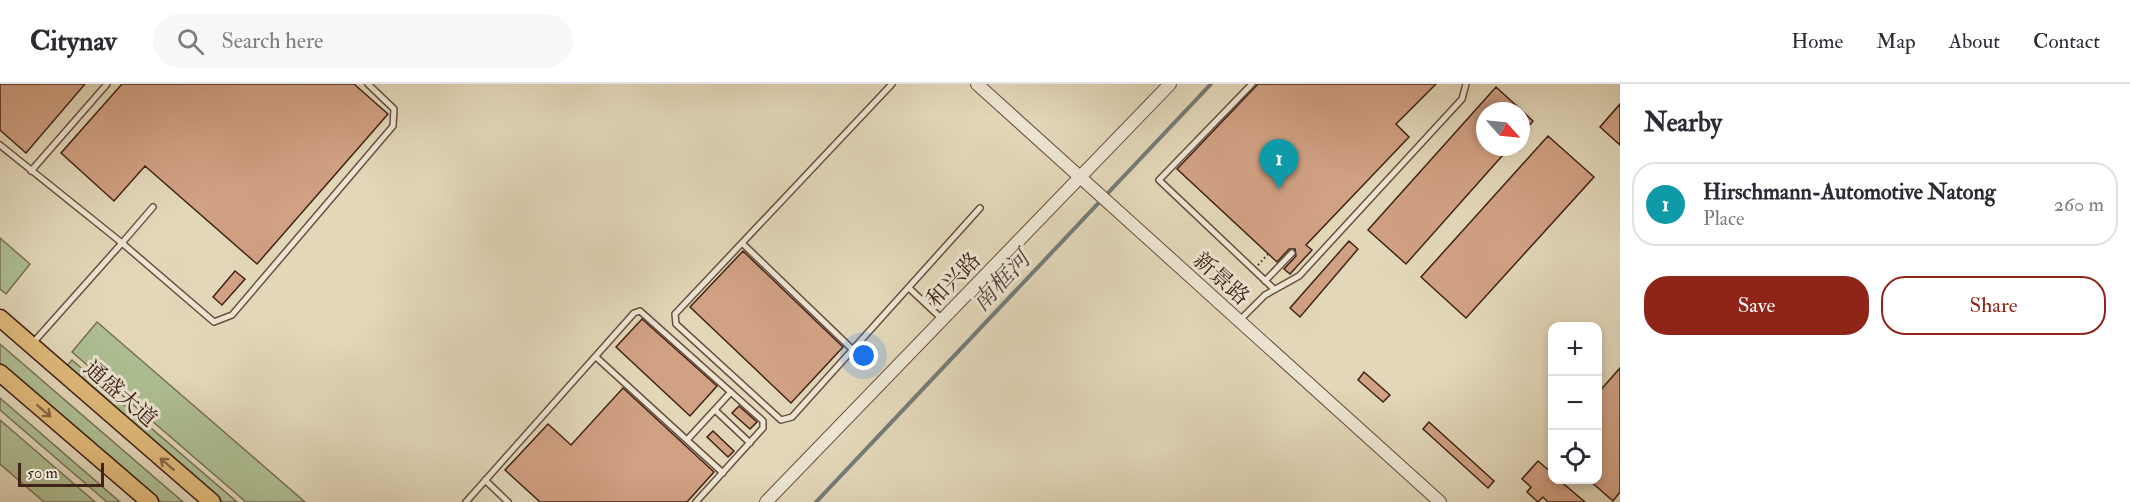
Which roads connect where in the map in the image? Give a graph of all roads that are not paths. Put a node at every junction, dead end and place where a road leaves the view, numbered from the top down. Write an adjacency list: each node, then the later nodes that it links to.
1 (107, 84): 9 (lane)
2 (368, 84): 13 (lane)
3 (892, 84): 14 (lane)
4 (977, 84): 10 (street, 新景路)
5 (1170, 84): 10 (street, 和兴路)
6 (1252, 84): 16 (lane)
7 (1466, 84): 18 (lane)
8 (0, 146): 9 (lane)
9 (31, 171): 13 (lane)
10 (1081, 178): 20 (street, 和兴路); 21 (street, 新景路)
11 (153, 207): 13 (lane)
12 (980, 207): 17 (lane)
13 (122, 243): 22 (lane)
14 (742, 243): 23 (lane); 23 (lane)
15 (1292, 253): 16 (lane)
16 (1265, 281): 18 (lane)
17 (910, 289): 20 (lane); 23 (lane)
18 (1274, 290): 21 (lane)
19 (0, 318): 22 (main road, 通盛大道)
20 (943, 320): 37 (street, 和兴路)
21 (1239, 321): 38 (street, 新景路)
22 (31, 345): 33 (main road, 通盛大道, one-way to 22)
23 (854, 350)
24 (596, 357): 26 (lane); 28 (lane); 31 (lane)
25 (0, 373): 32 (main road, one-way to 32)
26 (731, 392): 27 (lane); 29 (lane)
27 (715, 410): 28 (lane); 29 (lane)
28 (687, 440): 30 (lane)
29 (750, 443): 30 (lane)
30 (723, 473): 36 (lane)
31 (485, 480): 34 (lane); 35 (lane)
32 (150, 502)
33 (212, 502)
34 (466, 502)
35 (508, 502)
36 (696, 502)
37 (766, 502)
38 (1440, 502)

